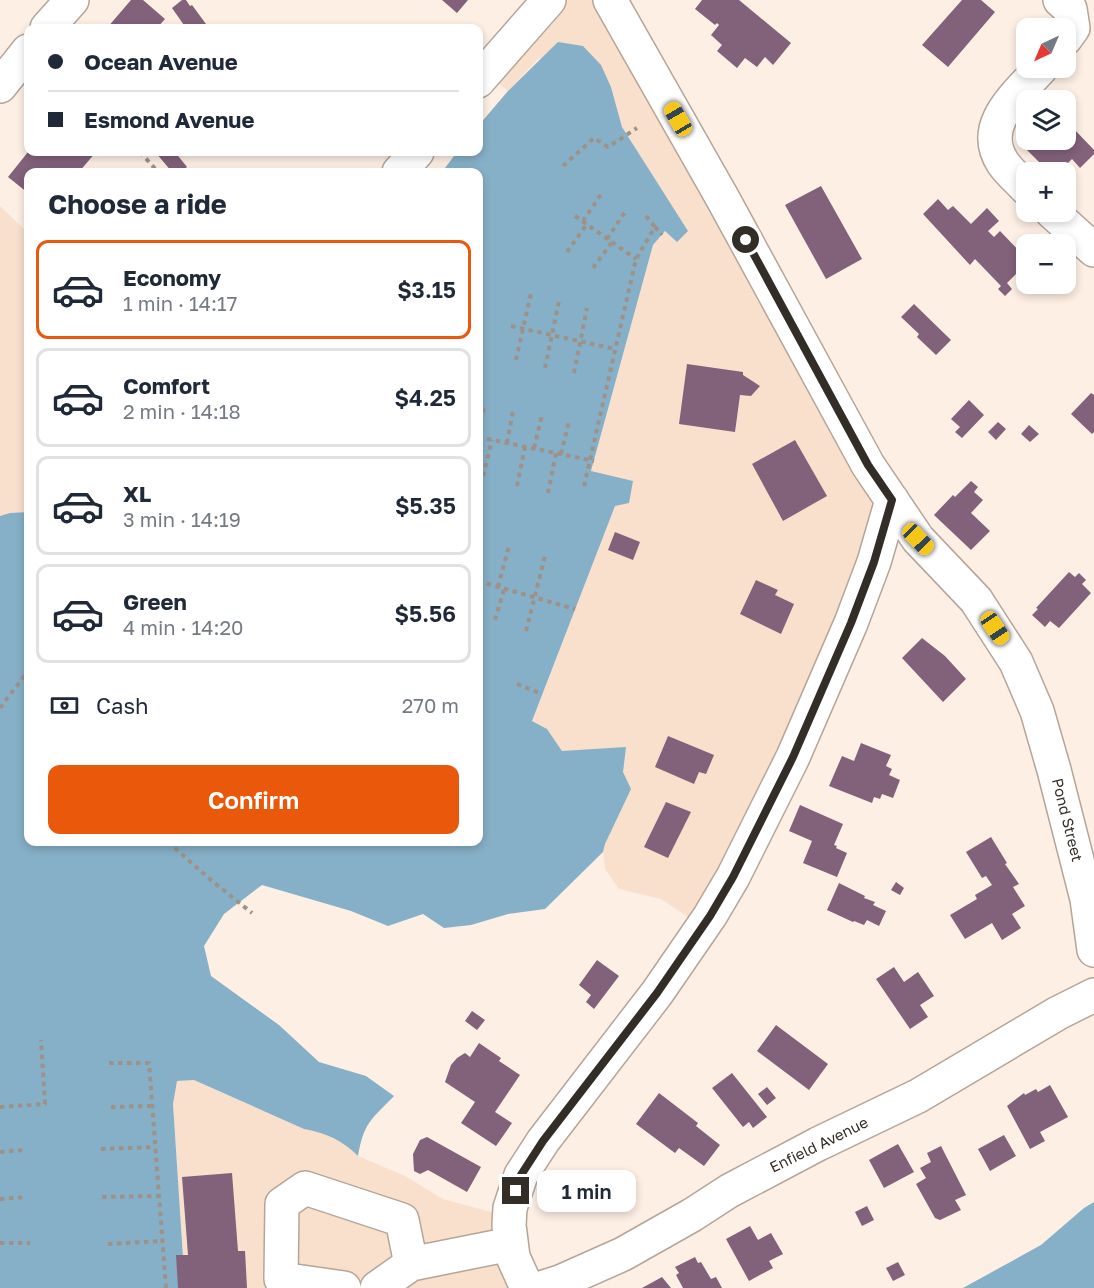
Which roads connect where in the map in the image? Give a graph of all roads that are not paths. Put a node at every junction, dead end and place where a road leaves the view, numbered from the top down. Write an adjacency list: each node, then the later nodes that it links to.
1 (72, 0): 5 (street)
2 (549, 0): 8 (street)
3 (610, 0): 16 (street, Pond Street)
4 (1065, 16): 6 (street)
5 (51, 24)
6 (1094, 31)
7 (24, 56): 10 (street)
8 (483, 75)
9 (1032, 78): 13 (street)
10 (0, 86)
11 (413, 156): 12 (street)
12 (403, 168)
13 (1016, 177)
14 (1063, 222): 15 (street)
15 (1094, 250)
16 (892, 500): 17 (street, Pond Street); 19 (street)
17 (1094, 950)
18 (1094, 995): 24 (street, Enfield Avenue)
19 (511, 1244): 20 (street); 23 (street)
20 (411, 1264): 21 (street); 22 (street)
21 (344, 1288)
22 (377, 1288)
23 (527, 1288)
24 (541, 1288)

